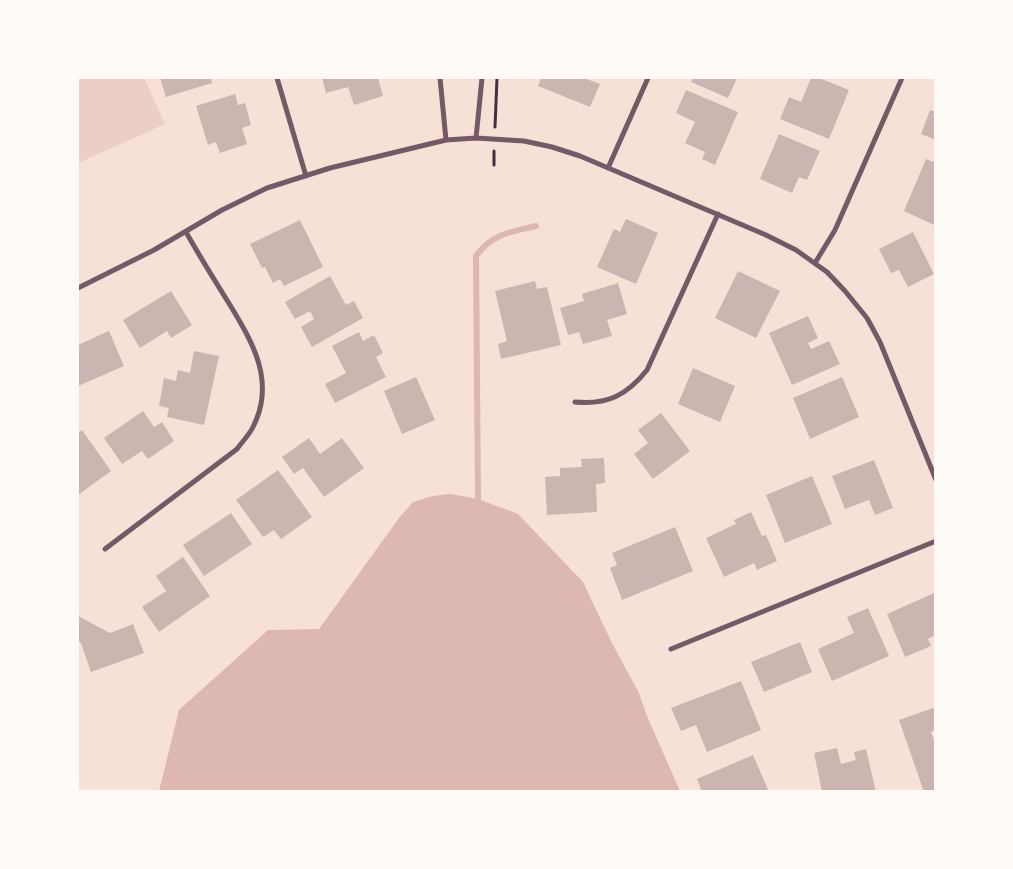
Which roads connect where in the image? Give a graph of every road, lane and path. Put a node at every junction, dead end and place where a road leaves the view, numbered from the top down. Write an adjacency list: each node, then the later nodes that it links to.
1 (277, 78): 12 (street)
2 (440, 78): 9 (street)
3 (482, 78): 7 (street)
4 (497, 78): 8 (path)
5 (648, 78): 11 (street)
6 (902, 78): 15 (street)
7 (476, 138): 8 (street); 9 (street)
8 (495, 139): 10 (path); 11 (street)
9 (446, 140): 12 (street)
10 (494, 165)
11 (608, 168): 13 (street)
12 (306, 176): 14 (street)
13 (718, 214): 15 (street); 17 (street)
14 (186, 232): 16 (street); 20 (street)
15 (815, 263): 18 (street)
16 (78, 288)
17 (576, 402)
18 (936, 480)
19 (936, 541): 21 (street)
20 (105, 549)
21 (671, 649)

